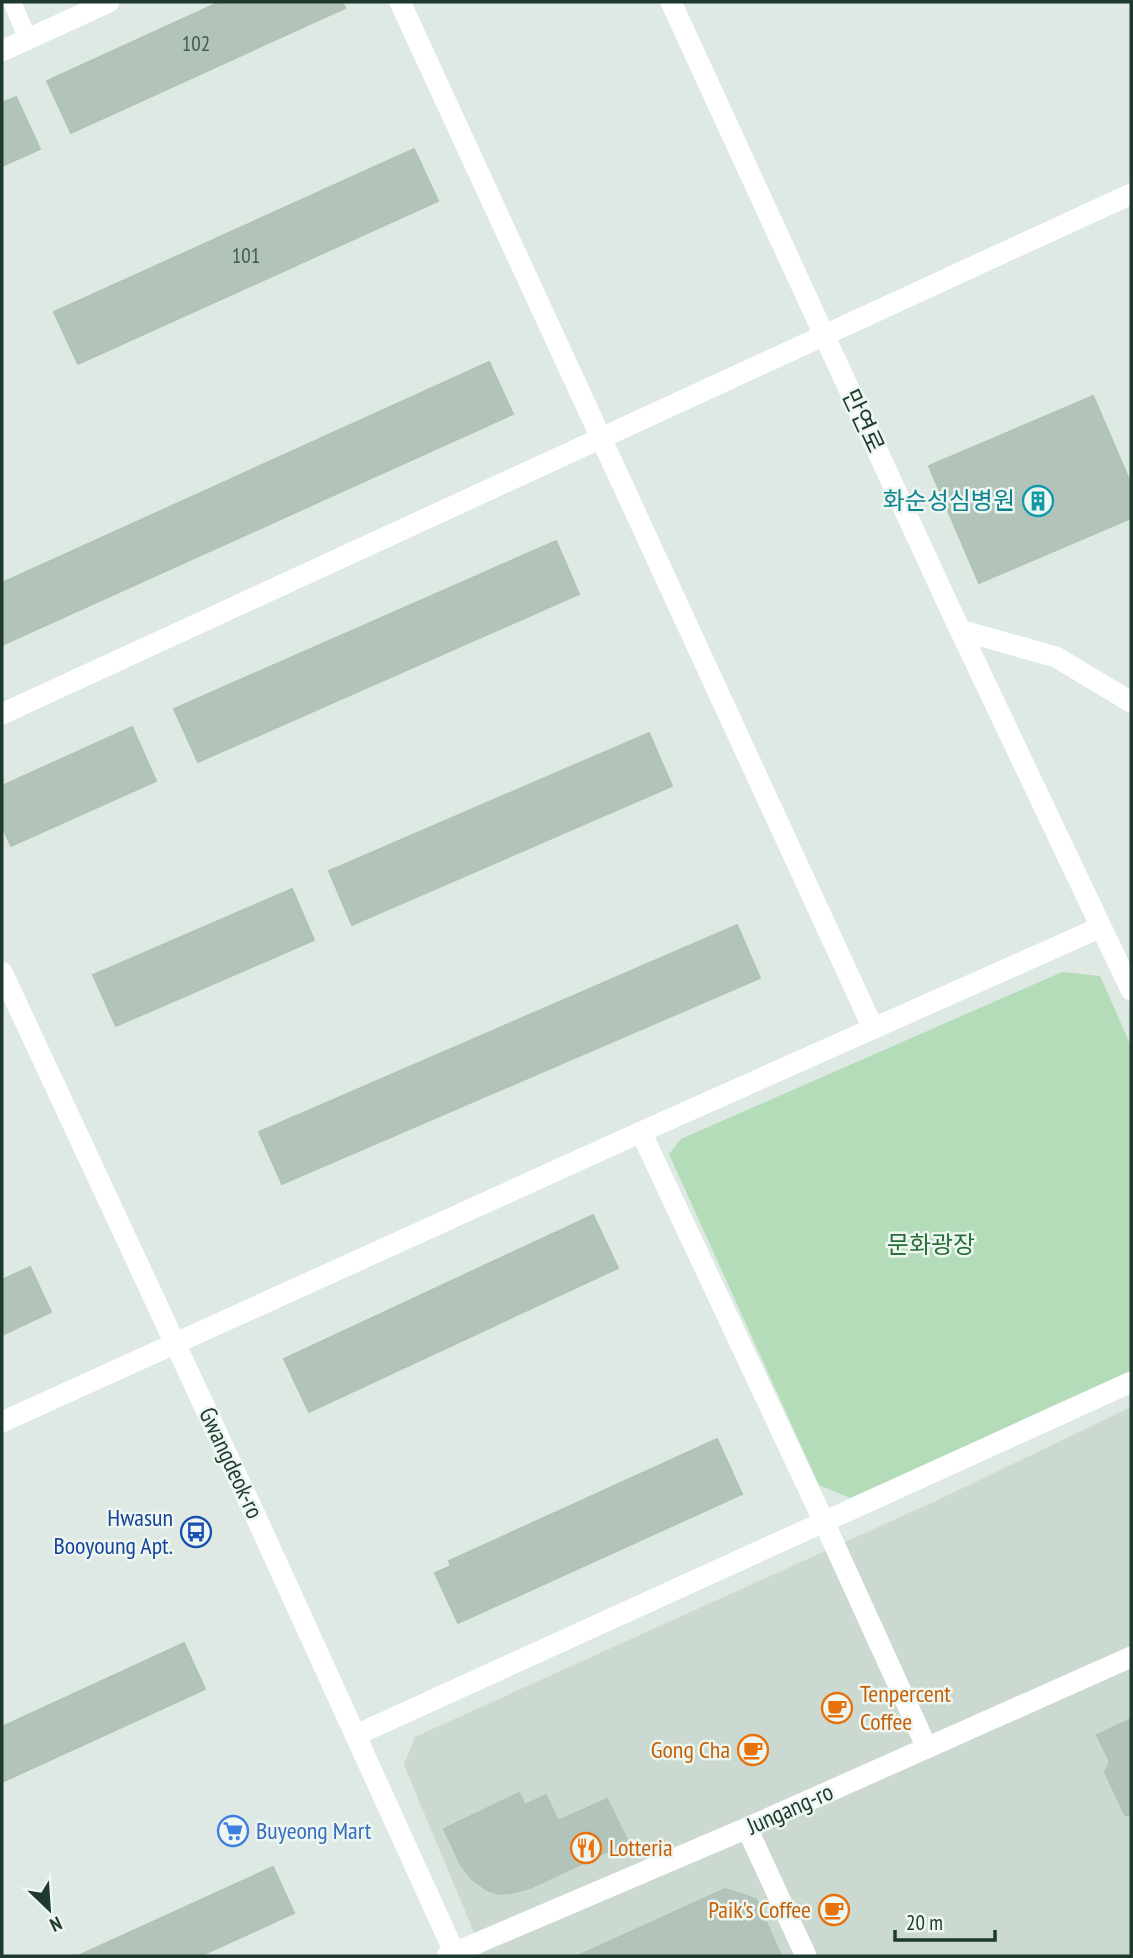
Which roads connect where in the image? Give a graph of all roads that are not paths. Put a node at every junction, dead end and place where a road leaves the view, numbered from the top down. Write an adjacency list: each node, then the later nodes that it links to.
1 (12, 2): 5 (lane)
2 (109, 2): 5 (street)
3 (400, 2): 9 (street)
4 (671, 2): 8 (street, 만연로)
5 (29, 39): 6 (street)
6 (2, 51)
7 (1131, 194): 8 (street)
8 (824, 337): 9 (street); 10 (street, 만연로)
9 (602, 439): 12 (street); 17 (street)
10 (960, 630): 11 (street); 13 (street, 만연로)
11 (1131, 702)
12 (2, 714)
13 (1101, 927): 14 (street, 만연로); 17 (street)
14 (1125, 963): 16 (street, 만연로)
15 (2, 971): 19 (street, Gwangdeok-ro)
16 (1131, 990)
17 (873, 1028): 18 (street)
18 (642, 1132): 19 (street); 22 (street)
19 (175, 1342): 21 (street); 24 (street, Gwangdeok-ro)
20 (1131, 1381): 22 (street)
21 (2, 1422)
22 (824, 1522): 24 (street); 25 (street)
23 (1131, 1657): 25 (street, Jungang-ro)
24 (356, 1735): 27 (street, Gwangdeok-ro)
25 (927, 1748): 26 (street, Jungang-ro)
26 (747, 1828): 27 (street, Jungang-ro); 28 (street)
27 (453, 1955)
28 (806, 1956)

